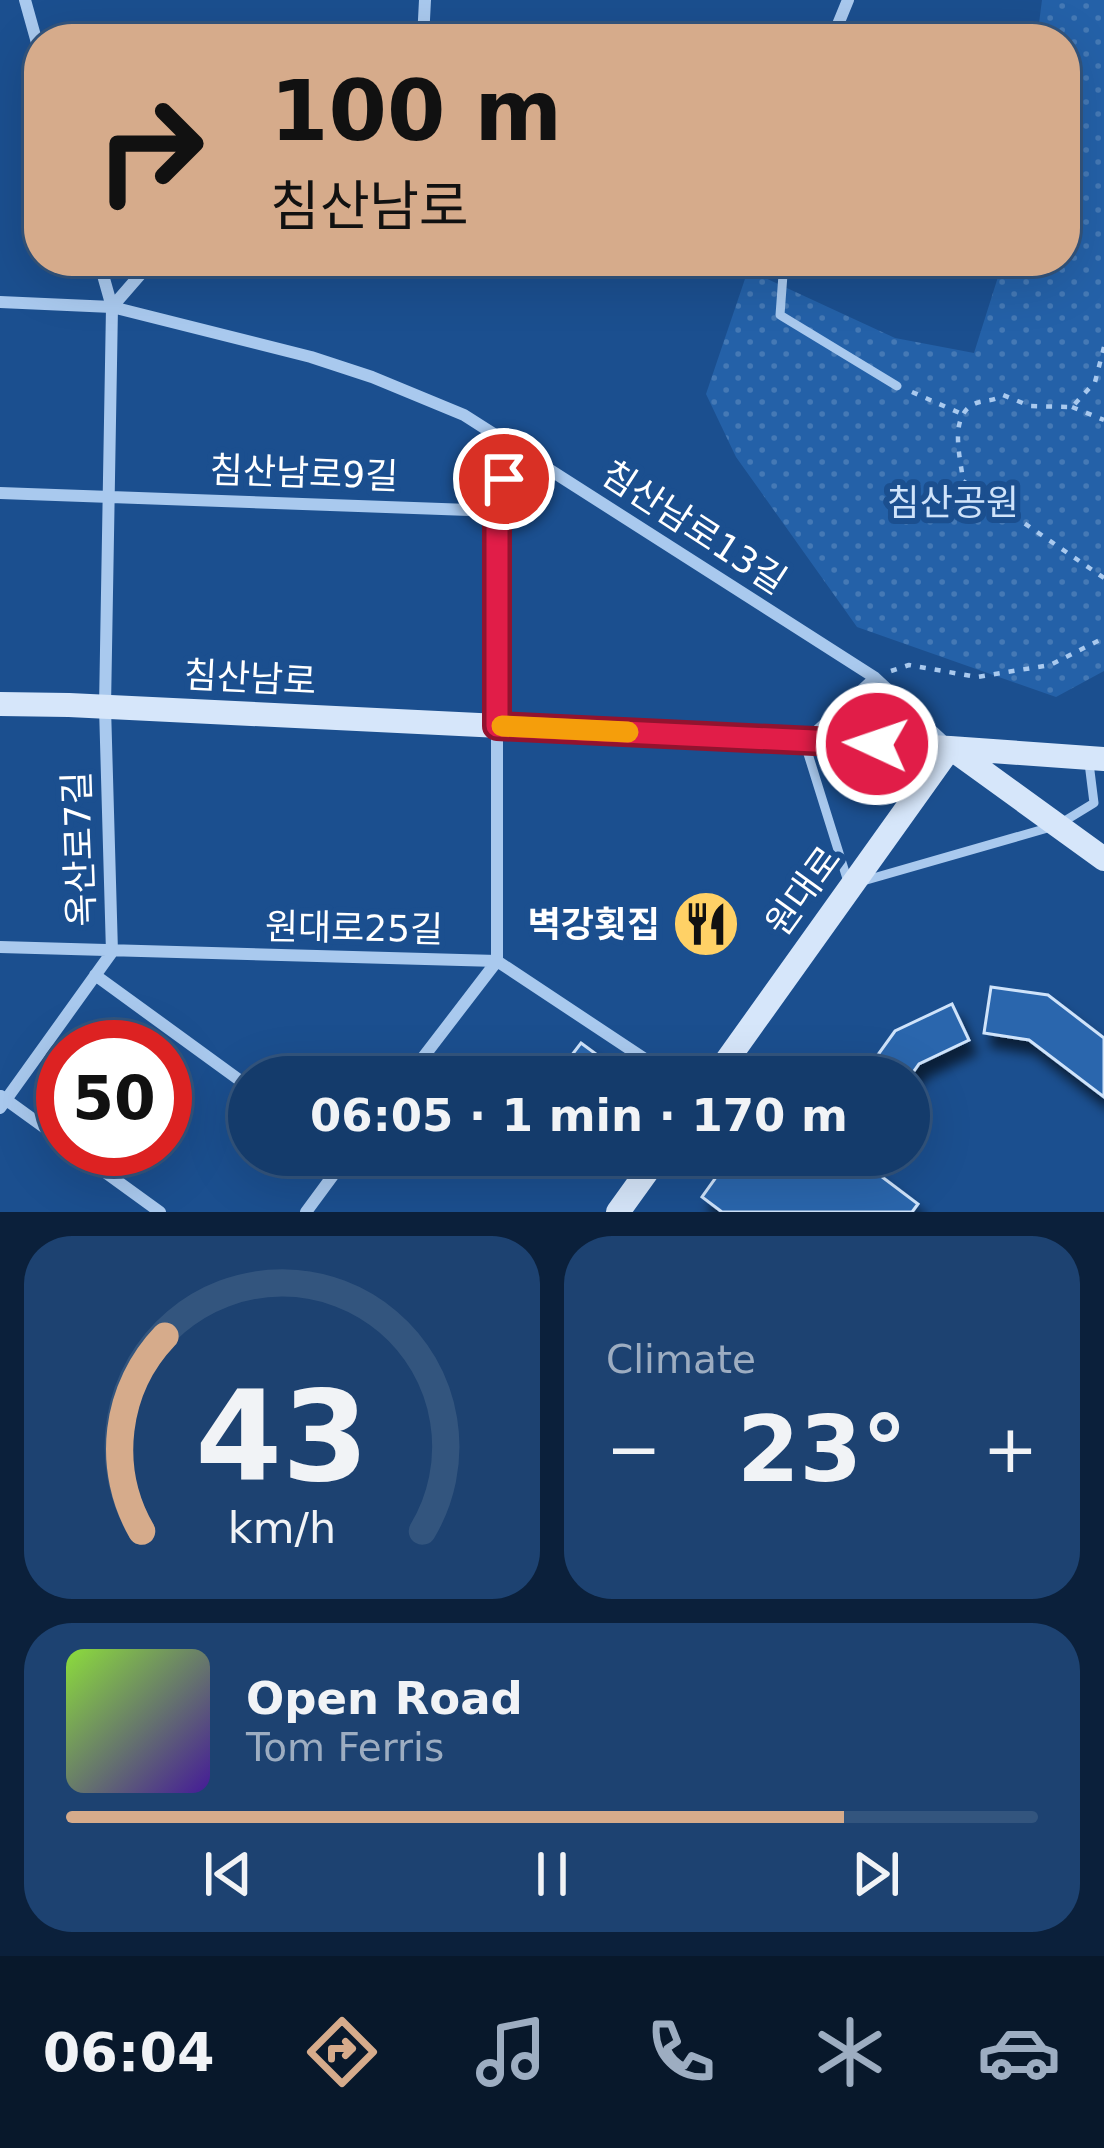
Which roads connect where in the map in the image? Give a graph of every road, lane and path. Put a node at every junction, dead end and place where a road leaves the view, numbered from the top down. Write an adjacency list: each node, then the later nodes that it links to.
1 (103, 276): 5 (street)
2 (139, 276): 5 (street)
3 (783, 276): 7 (lane)
4 (0, 302): 5 (street, 침산남로13길)
5 (112, 307): 11 (street, 침산남로13길); 13 (street)
6 (1104, 347): 8 (path)
7 (897, 386): 9 (path)
8 (1072, 406): 9 (path); 10 (path)
9 (962, 414): 15 (path)
10 (1104, 420)
11 (511, 446): 14 (street); 17 (street, 침산남로13길)
12 (0, 493): 13 (street, 침산남로9길)
13 (109, 495): 14 (street, 침산남로9길); 19 (street)
14 (497, 512): 20 (street)
15 (1104, 578)
16 (1104, 638): 17 (path)
17 (874, 677): 21 (lane); 22 (street, 침산남로13길)
18 (0, 704): 19 (main road, 침산남로)
19 (105, 707): 20 (main road, 침산남로); 28 (street, 옥산로7길)
20 (497, 726): 21 (main road, 침산남로); 29 (street)
21 (805, 741): 22 (main road, 침산남로); 26 (lane)
22 (950, 748): 23 (main road, 침산남로); 24 (main road); 26 (main road, 원대로)
23 (1096, 758): 24 (lane)
24 (1058, 825): 25 (main road); 26 (lane)
25 (1104, 859)
26 (853, 884): 33 (main road, 원대로)
27 (0, 947): 28 (street, 원대로25길)
28 (112, 952): 29 (street, 원대로25길); 30 (street, 옥산로7길)
29 (497, 961): 31 (street); 32 (street)
30 (95, 975): 34 (street); 35 (street, 옥산로7길)
31 (424, 1056)
32 (640, 1056)
33 (730, 1056)
34 (228, 1072)
35 (2, 1101): 36 (street)
36 (36, 1124)
37 (111, 1176): 40 (street)
38 (332, 1176): 41 (street)
39 (644, 1176): 42 (main road)
40 (160, 1212)
41 (306, 1212)
42 (618, 1212)

